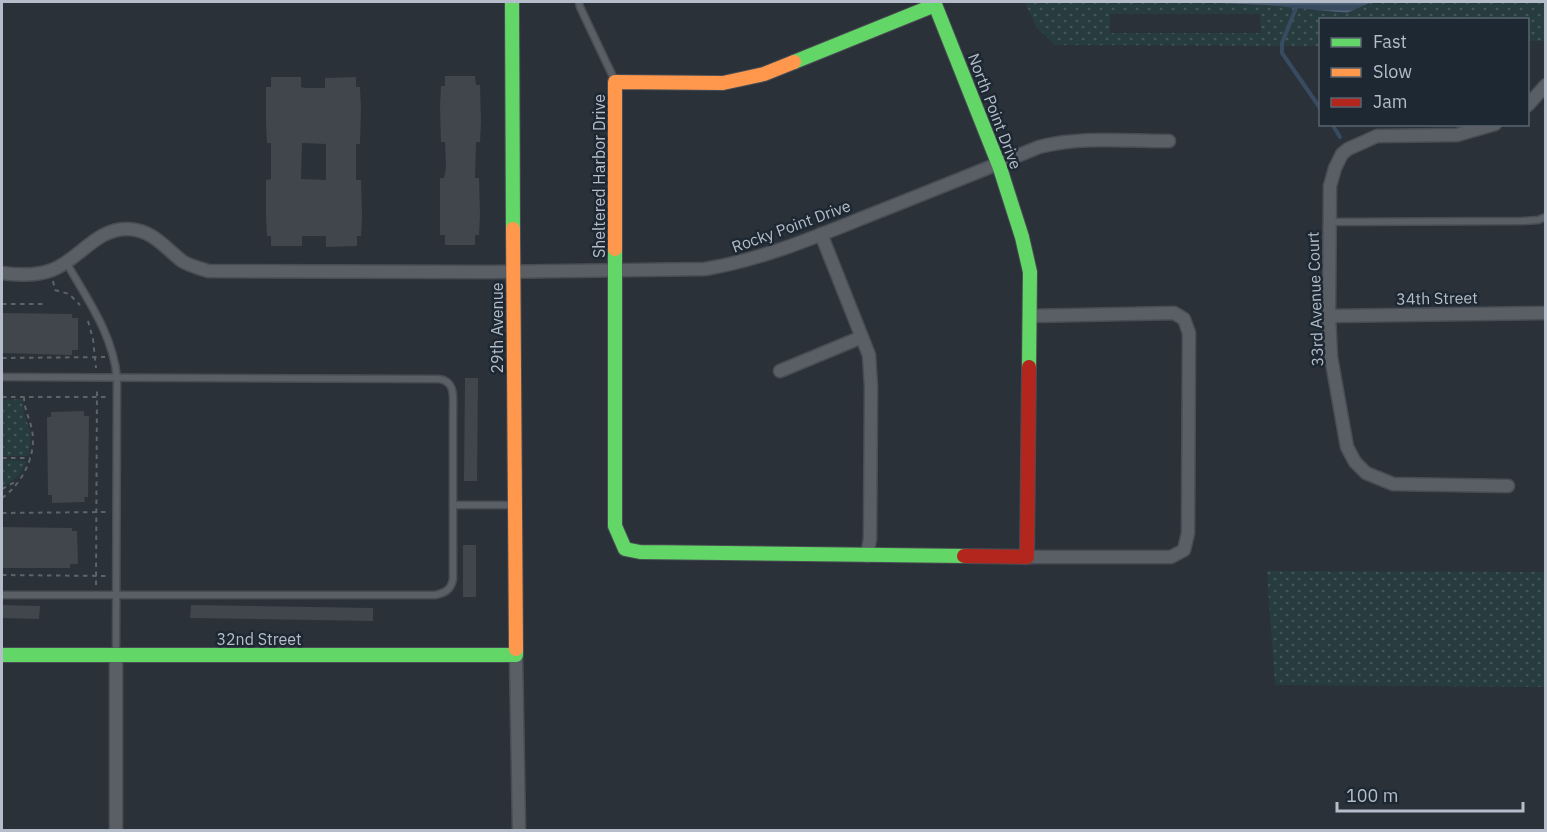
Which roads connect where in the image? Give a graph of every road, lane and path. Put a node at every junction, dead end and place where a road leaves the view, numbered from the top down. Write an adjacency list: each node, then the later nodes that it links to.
1 (512, 2): 16 (street, 29th Avenue)
2 (579, 2): 4 (lane)
3 (934, 3): 4 (street); 9 (street, North Point Drive)
4 (615, 81): 15 (street, Sheltered Harbor Drive)
5 (1545, 85): 6 (street)
6 (1529, 103)
7 (1488, 126): 11 (street, 33rd Avenue Court)
8 (1169, 141): 9 (street, Rocky Point Drive)
9 (998, 164): 12 (street, Rocky Point Drive); 23 (street, North Point Drive)
10 (1545, 217): 11 (lane)
11 (1328, 222): 24 (street, 33rd Avenue Court)
12 (821, 234): 15 (street, Rocky Point Drive); 25 (street)
13 (66, 262): 14 (street, Rocky Point Drive); 16 (street, Rocky Point Drive); 32 (lane)
14 (50, 270): 17 (street); 20 (path)
15 (616, 271): 16 (street, Rocky Point Drive); 49 (street, Sheltered Harbor Drive)
16 (514, 272): 45 (street, 29th Avenue)
17 (2, 273)
18 (2, 304): 19 (path)
19 (47, 304)
20 (83, 310)
21 (1545, 313): 24 (street, 34th Street)
22 (86, 316): 26 (path)
23 (1030, 316): 50 (street, North Point Drive); 50 (street)
24 (1329, 316): 41 (street, 33rd Avenue Court)
25 (862, 337): 30 (street); 49 (street)
26 (95, 357): 27 (path); 28 (path); 29 (path)
27 (105, 357)
28 (2, 358)
29 (96, 368)
30 (780, 371)
31 (2, 377): 32 (lane)
32 (117, 378): 44 (lane); 56 (lane)
33 (97, 386): 36 (path)
34 (2, 397): 35 (path)
35 (24, 397): 36 (path); 39 (path)
36 (97, 397): 37 (path); 46 (path)
37 (107, 397)
38 (2, 458): 39 (path)
39 (30, 458): 40 (path)
40 (18, 481): 42 (path); 43 (path)
41 (1508, 486)
42 (2, 489)
43 (2, 498)
44 (453, 505): 45 (lane); 56 (lane)
45 (514, 505): 59 (street, 29th Avenue)
46 (96, 512): 47 (path); 48 (path); 52 (path)
47 (108, 512)
48 (2, 513)
49 (867, 556): 50 (street)
50 (1027, 557)
51 (2, 575): 52 (path)
52 (96, 576): 53 (path); 54 (path)
53 (106, 576)
54 (96, 585)
55 (2, 595): 56 (lane)
56 (116, 595): 58 (lane)
57 (2, 655): 58 (street, 32nd Street)
58 (116, 655): 59 (street, 32nd Street); 60 (street)
59 (516, 655): 61 (street)
60 (116, 831)
61 (519, 831)

